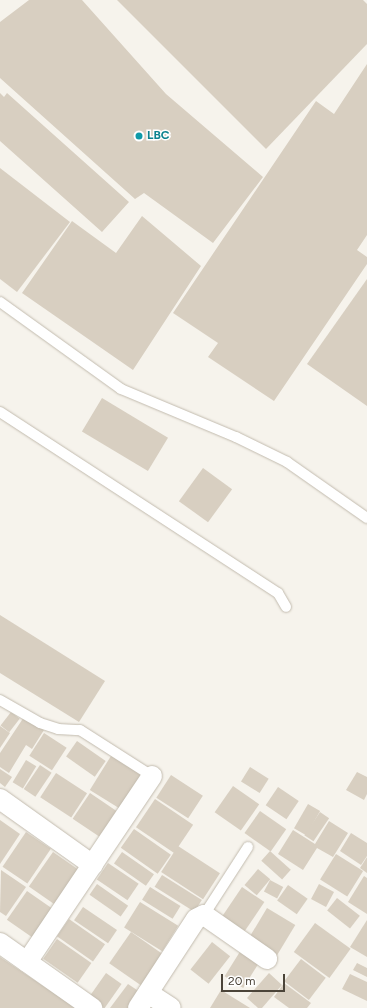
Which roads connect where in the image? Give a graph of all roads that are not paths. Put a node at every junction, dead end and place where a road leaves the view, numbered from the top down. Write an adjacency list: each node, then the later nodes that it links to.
1 (0, 302): 3 (lane)
2 (0, 412): 4 (lane)
3 (367, 518)
4 (286, 607)
5 (0, 700): 6 (lane)
6 (152, 776): 9 (street)
7 (0, 799): 9 (street)
8 (248, 847): 10 (lane)
9 (93, 865): 13 (street)
10 (204, 915): 12 (street); 14 (street)
11 (0, 943): 13 (street)
12 (267, 959)
13 (27, 962): 15 (street)
14 (143, 1001): 16 (street)
15 (92, 1008)
16 (171, 1008)

